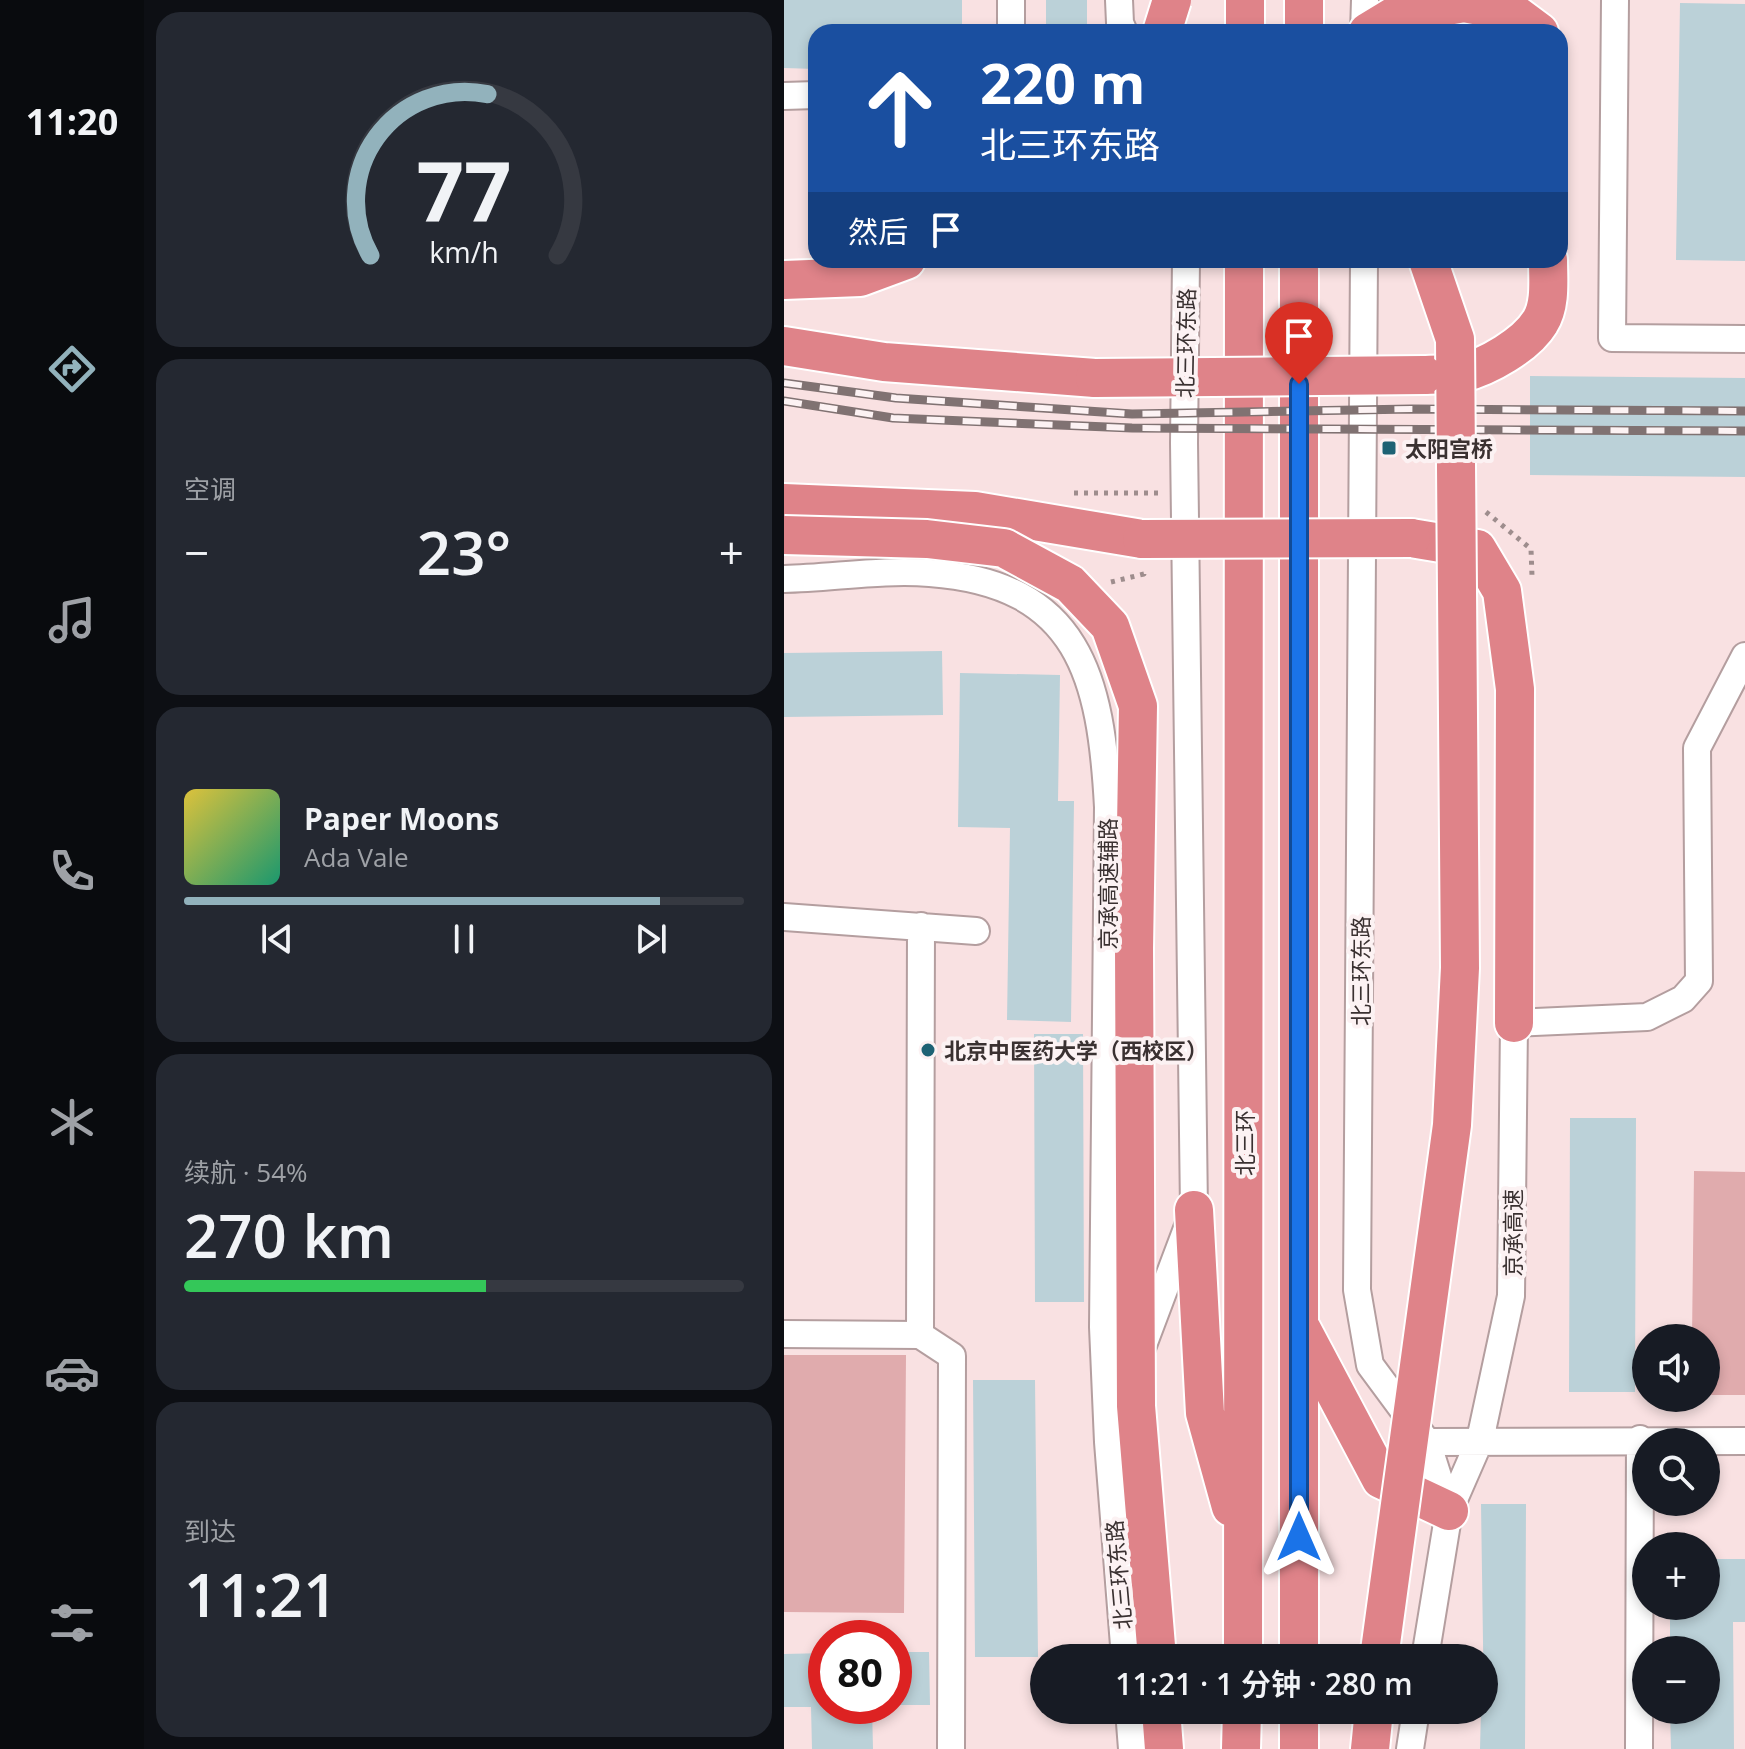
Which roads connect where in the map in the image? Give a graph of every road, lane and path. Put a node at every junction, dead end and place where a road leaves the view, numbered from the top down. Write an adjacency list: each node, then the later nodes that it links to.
1 (1011, 0): 8 (street)
2 (1119, 0): 9 (street)
3 (1170, 0): 10 (highway, bridge); 11 (street)
4 (1245, 0): 12 (highway)
5 (1304, 0): 13 (highway)
6 (1365, 0): 14 (street)
7 (1615, 0): 27 (street)
8 (1011, 24)
9 (1123, 24)
10 (1164, 24)
11 (1172, 24)
12 (1245, 24)
13 (1304, 24)
14 (1366, 24)
15 (1380, 24): 16 (highway)
16 (1528, 24)
17 (808, 95): 18 (street)
18 (784, 96)
19 (884, 268): 26 (highway)
20 (1186, 268): 30 (street, 北三环东路)
21 (1364, 268): 50 (street, 北三环东路)
22 (1431, 268): 58 (highway, bridge)
23 (1548, 268): 28 (highway, bridge)
24 (1244, 276): 53 (highway, 北三环)
25 (1299, 276): 42 (highway)
26 (784, 280)
27 (1745, 339)
28 (784, 346)
29 (1070, 493): 30 (path)
30 (1185, 493): 41 (street, 北三环东路)
31 (784, 503): 33 (highway)
32 (784, 535): 55 (highway, bridge)
33 (1142, 539): 35 (path); 40 (highway, bridge)
34 (784, 579): 49 (street, 京承高速辅路)
35 (1105, 584)
36 (1745, 656): 40 (street)
37 (784, 917): 38 (street)
38 (921, 926): 39 (street); 44 (street)
39 (976, 931)
40 (1514, 1023): 46 (street, 京承高速)
41 (1194, 1210): 49 (street, 北三环东路); 53 (highway)
42 (1299, 1324): 51 (highway); 57 (highway)
43 (784, 1334): 44 (street)
44 (920, 1335): 66 (street)
45 (1632, 1439): 46 (street)
46 (1480, 1440): 50 (street); 51 (street, 京承高速)
47 (1720, 1441): 48 (street)
48 (1745, 1441)
49 (1108, 1442): 54 (street, 北三环东路)
50 (1427, 1442): 51 (street, 北三环东路)
51 (1449, 1511): 59 (street, 北三环东路)
52 (1640, 1516): 73 (street)
53 (1244, 1555): 56 (highway, 北三环)
54 (1124, 1644)
55 (1156, 1644)
56 (1243, 1644)
57 (1299, 1644)
58 (1381, 1644)
59 (1427, 1644)
60 (1130, 1724): 67 (street)
61 (1162, 1724): 68 (highway)
62 (1242, 1724): 69 (highway)
63 (1299, 1724): 70 (highway)
64 (1373, 1724): 71 (highway)
65 (1414, 1724): 72 (street)
66 (951, 1749)
67 (1132, 1749)
68 (1164, 1749)
69 (1241, 1749)
70 (1299, 1749)
71 (1370, 1749)
72 (1410, 1749)
73 (1639, 1749)

